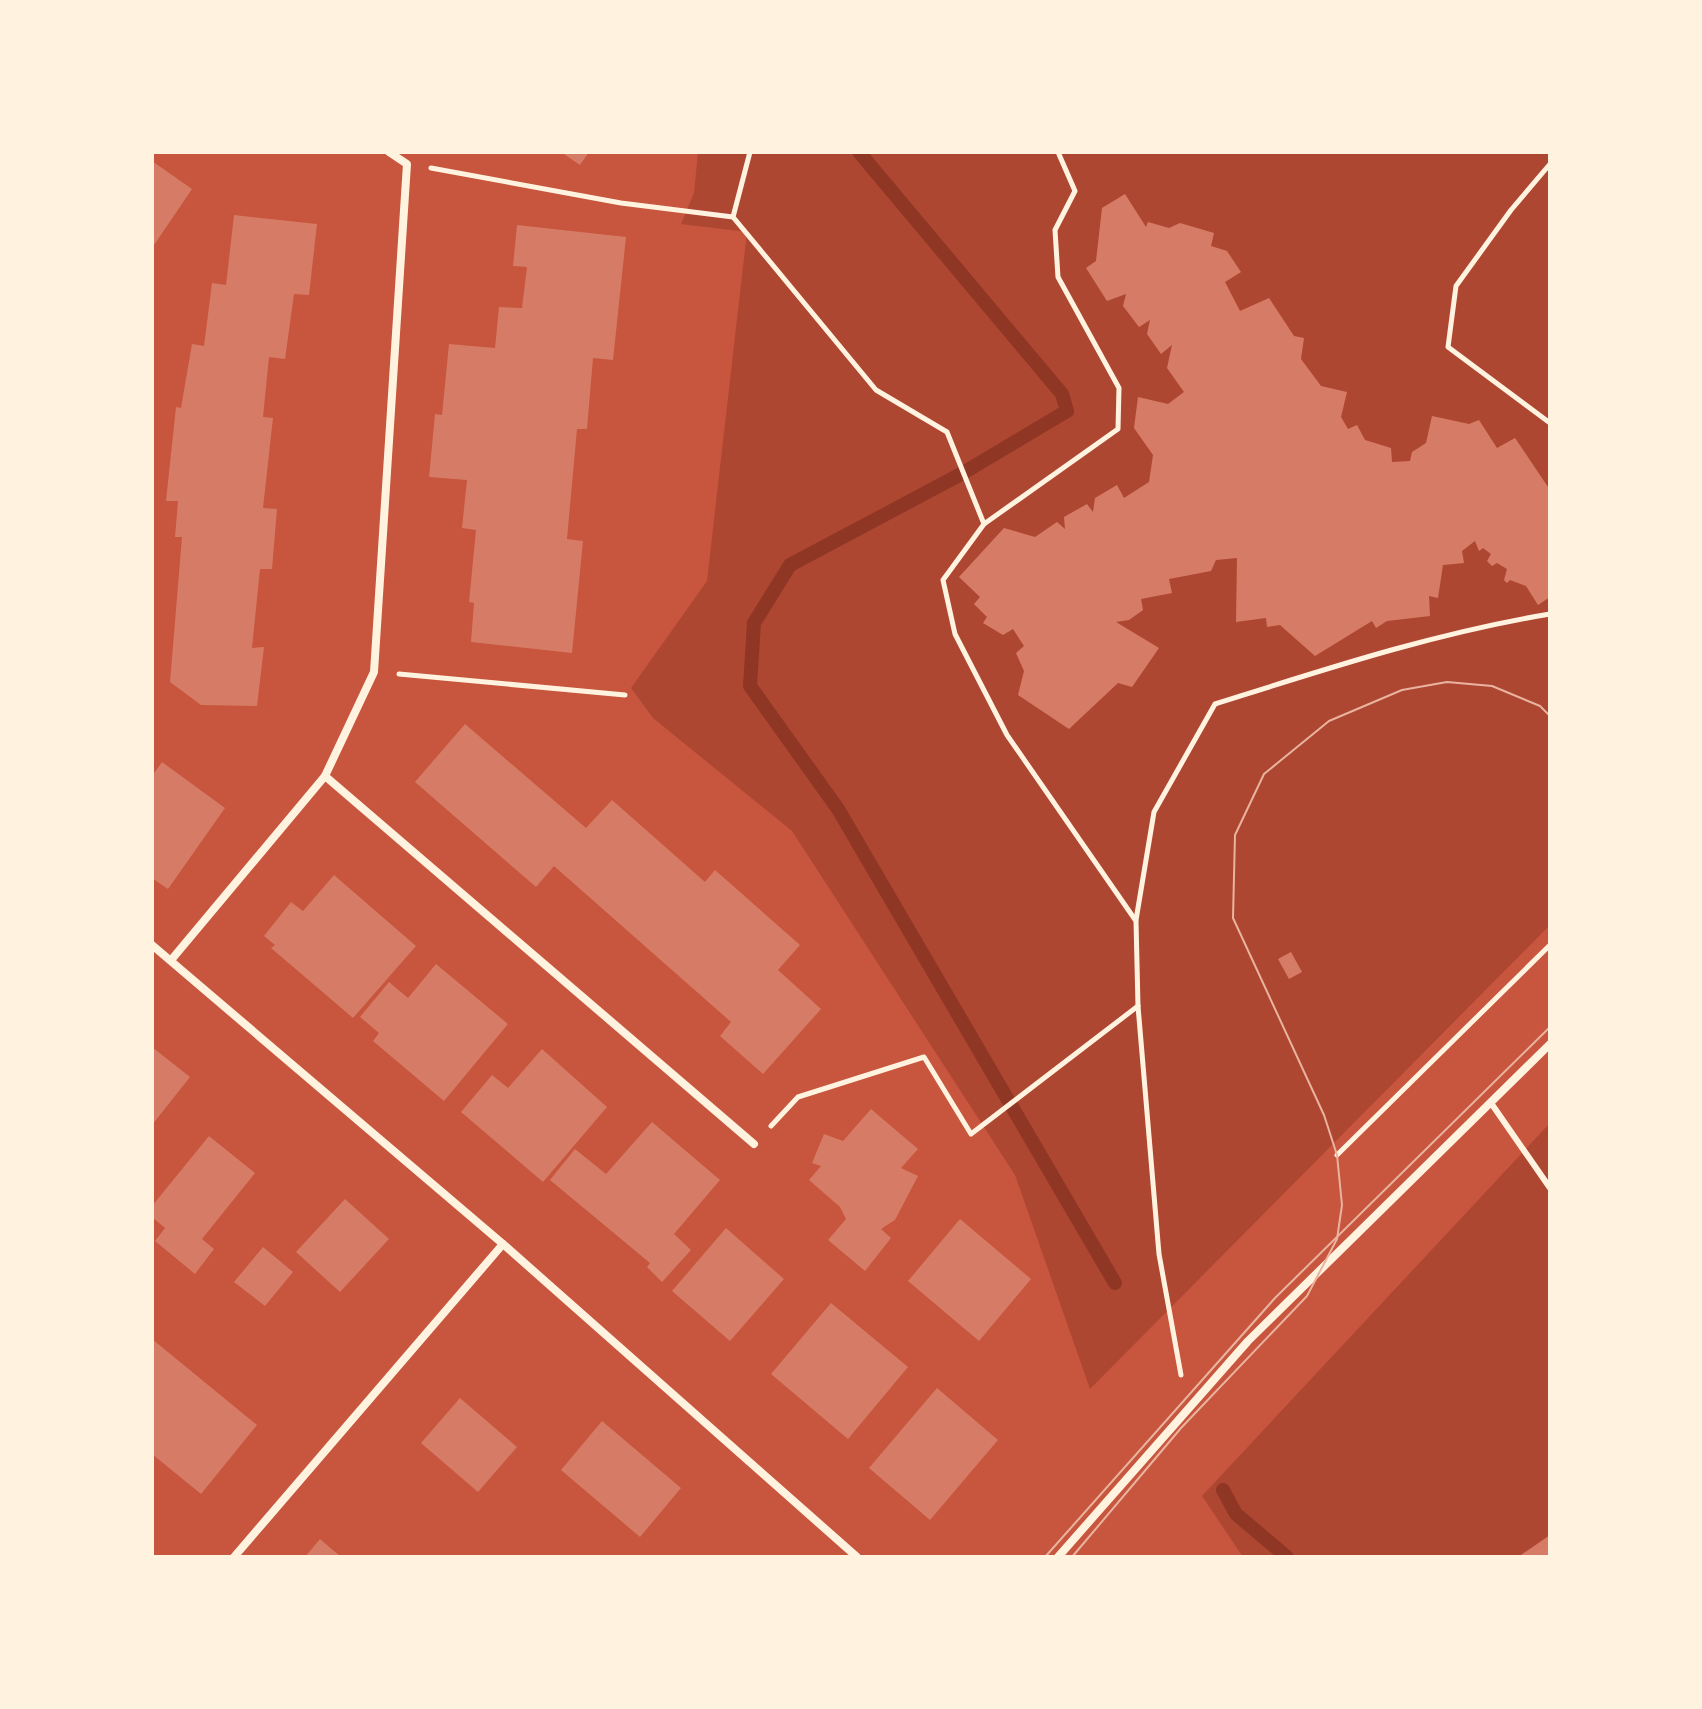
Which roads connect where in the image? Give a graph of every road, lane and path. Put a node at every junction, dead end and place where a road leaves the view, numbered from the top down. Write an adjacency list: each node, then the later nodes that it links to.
1 (389, 152): 4 (street)
2 (750, 152): 6 (path)
3 (1058, 152): 8 (path)
4 (407, 164): 6 (path); 10 (street)
5 (1550, 164): 7 (path)
6 (733, 217): 8 (path)
7 (1550, 423)
8 (984, 524): 13 (path)
9 (1550, 614): 13 (path)
10 (374, 672): 11 (path); 12 (street)
11 (625, 695)
12 (325, 776): 16 (street); 20 (street)
13 (1136, 921): 17 (path)
14 (152, 945): 16 (street)
15 (1550, 945): 21 (path)
16 (172, 959): 23 (street)
17 (1138, 1006): 20 (path); 24 (path)
18 (1550, 1044): 19 (street)
19 (1491, 1103): 22 (lane); 24 (street)
20 (754, 1144)
21 (1337, 1155)
22 (1550, 1188)
23 (503, 1244): 25 (street); 26 (street)
24 (1187, 1409): 27 (street)
25 (234, 1557)
26 (857, 1557)
27 (1058, 1557)

